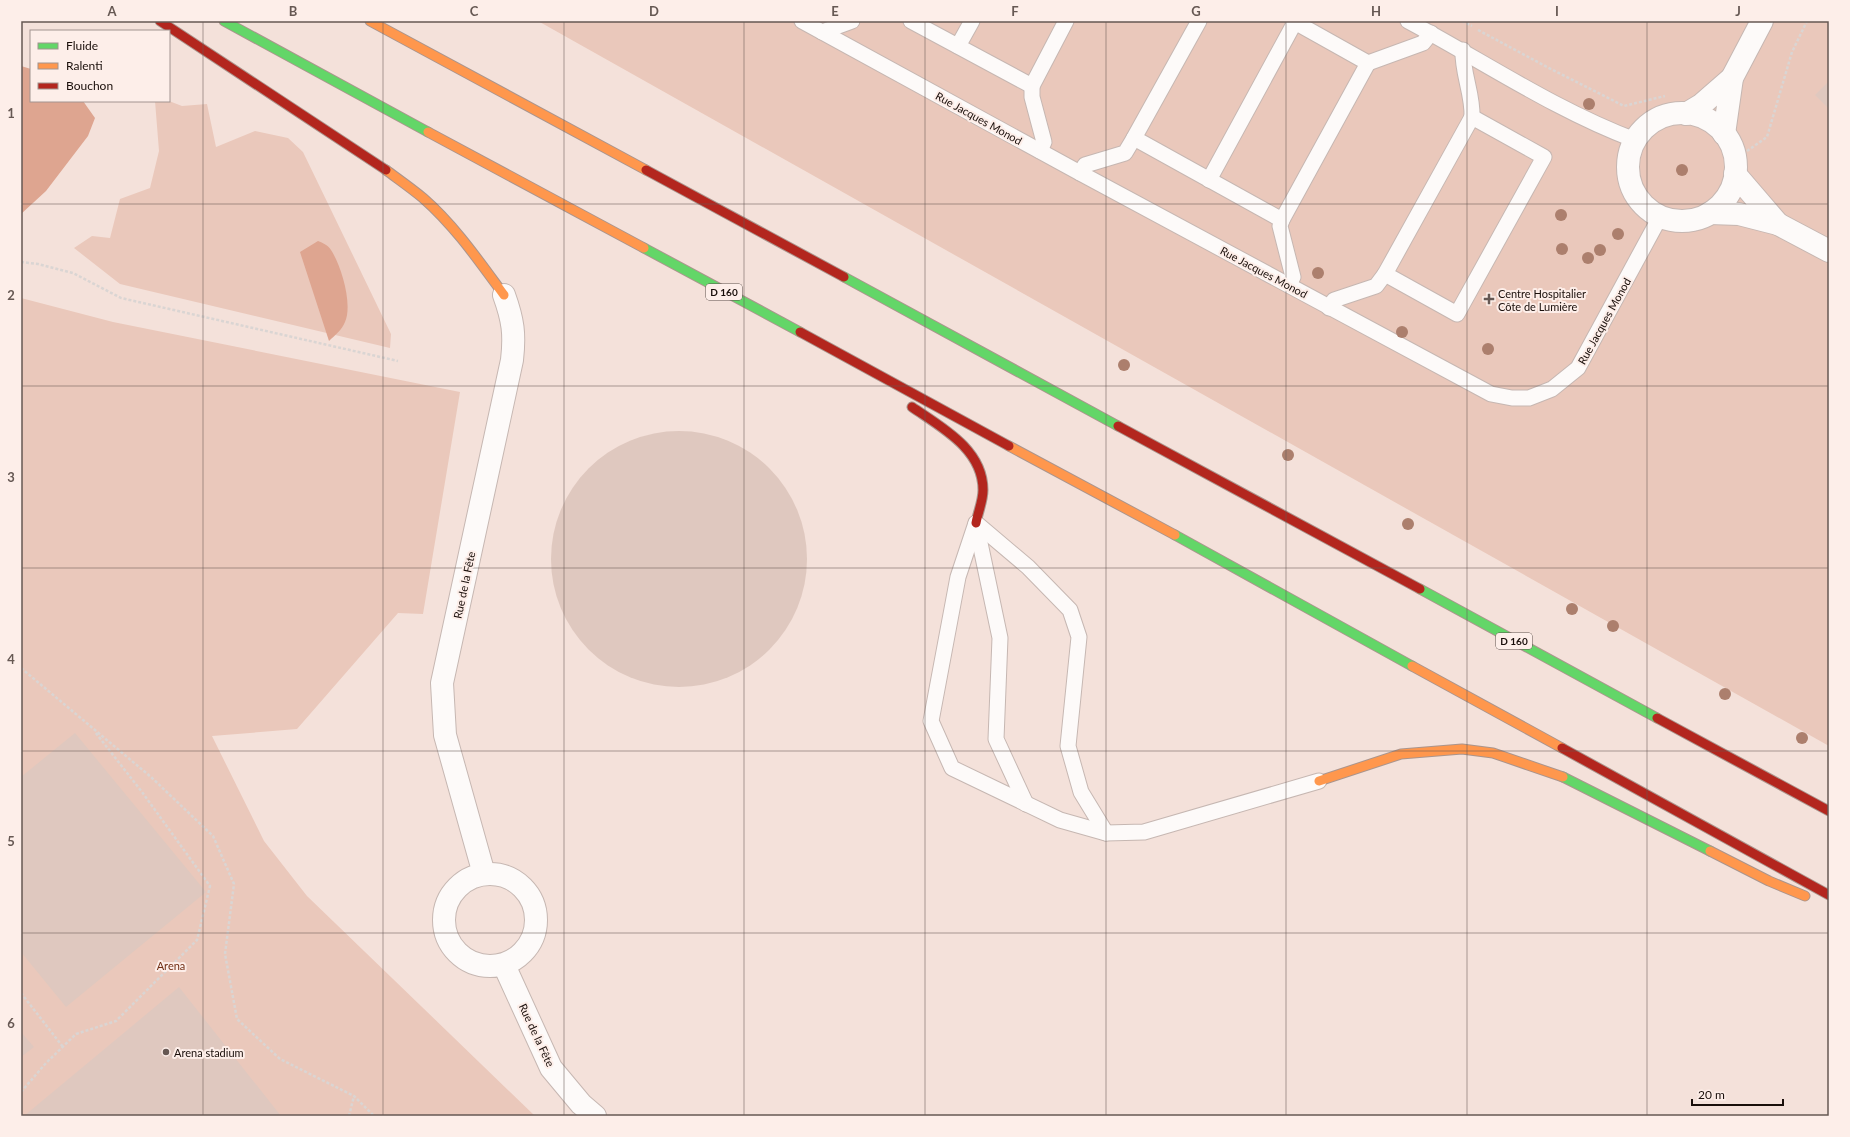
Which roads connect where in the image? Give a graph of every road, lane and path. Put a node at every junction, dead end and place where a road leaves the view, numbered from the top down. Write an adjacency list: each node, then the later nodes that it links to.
1 (160, 21): 40 (highway)
2 (224, 21): 42 (highway, D 160)
3 (370, 21): 49 (highway, D 160)
4 (802, 21): 15 (lane, Rue Jacques Monod)
5 (852, 21): 15 (lane)
6 (911, 21): 17 (lane)
7 (972, 21): 17 (lane)
8 (1066, 21): 21 (lane)
9 (1198, 21): 26 (lane)
10 (1294, 21): 19 (lane); 31 (lane)
11 (1408, 21): 16 (lane)
12 (1462, 21): 22 (path)
13 (1762, 21): 20 (street)
14 (1807, 21): 29 (path)
15 (822, 32): 28 (lane, Rue Jacques Monod)
16 (1431, 33): 18 (lane); 19 (lane)
17 (958, 46): 21 (lane)
18 (1463, 50): 24 (lane); 27 (lane)
19 (1368, 63): 34 (lane)
20 (1732, 78): 23 (street); 25 (street)
21 (1032, 86): 28 (lane)
22 (1669, 95)
23 (1686, 114): 25 (street); 27 (street)
24 (1472, 117): 38 (lane); 38 (lane)
25 (1724, 134): 29 (street)
26 (1134, 138): 30 (lane); 31 (lane)
27 (1635, 140): 33 (street)
28 (1040, 151): 30 (lane, Rue Jacques Monod)
29 (1745, 156): 32 (street); 35 (street)
30 (1080, 173): 39 (lane, Rue Jacques Monod)
31 (1209, 180): 34 (lane)
32 (1710, 213): 33 (street); 35 (street)
33 (1660, 217): 41 (lane, Rue Jacques Monod)
34 (1282, 220): 39 (lane)
35 (1778, 224): 36 (street)
36 (1829, 251)
37 (21, 262): 43 (path)
38 (1385, 274): 41 (lane)
39 (1289, 285): 41 (lane, Rue Jacques Monod)
40 (504, 295): 51 (street, Rue de la Fête)
41 (1329, 308)
42 (840, 354): 44 (highway); 52 (highway, D 160)
43 (398, 361)
44 (976, 523): 48 (lane); 48 (lane); 50 (lane)
45 (21, 668): 46 (path)
46 (92, 727): 56 (path); 58 (path)
47 (1319, 781): 50 (lane); 53 (highway)
48 (1026, 804): 50 (lane)
49 (1829, 811)
50 (1106, 833)
51 (484, 874): 54 (street); 54 (street)
52 (1829, 896)
53 (1816, 901)
54 (504, 965): 61 (street, Rue de la Fête)
55 (21, 993): 56 (path)
56 (62, 1047): 57 (path)
57 (21, 1092)
58 (354, 1096): 59 (path); 60 (path)
59 (349, 1116)
60 (374, 1116)
61 (595, 1116)

